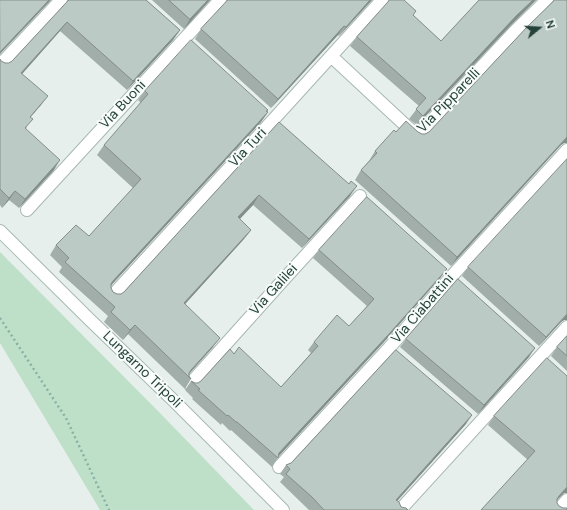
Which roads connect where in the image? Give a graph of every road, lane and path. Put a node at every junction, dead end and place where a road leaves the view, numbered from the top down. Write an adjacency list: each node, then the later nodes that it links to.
1 (61, 0): 9 (street)
2 (220, 0): 6 (street, Via Buoni)
3 (382, 0): 8 (street, Via Turi)
4 (547, 0): 8 (street, Via Pipparelli)
5 (173, 30): 6 (street)
6 (183, 40): 7 (street); 14 (street, Via Buoni)
7 (195, 50)
8 (331, 56): 11 (street, Via Turi)
9 (0, 65)
10 (262, 110): 11 (street)
11 (276, 123): 16 (street, Via Turi)
12 (567, 150): 22 (street, Via Ciabattini)
13 (351, 188): 21 (street, Via Galilei)
14 (27, 210)
15 (0, 230): 25 (street, Lungarno Tripoli)
16 (112, 296)
17 (0, 318): 24 (path)
18 (567, 327): 19 (street)
19 (536, 354): 20 (street); 26 (street)
20 (550, 367)
21 (190, 384)
22 (279, 467)
23 (567, 500): 27 (street)
24 (109, 510)
25 (283, 510)
26 (400, 510)
27 (558, 510)

